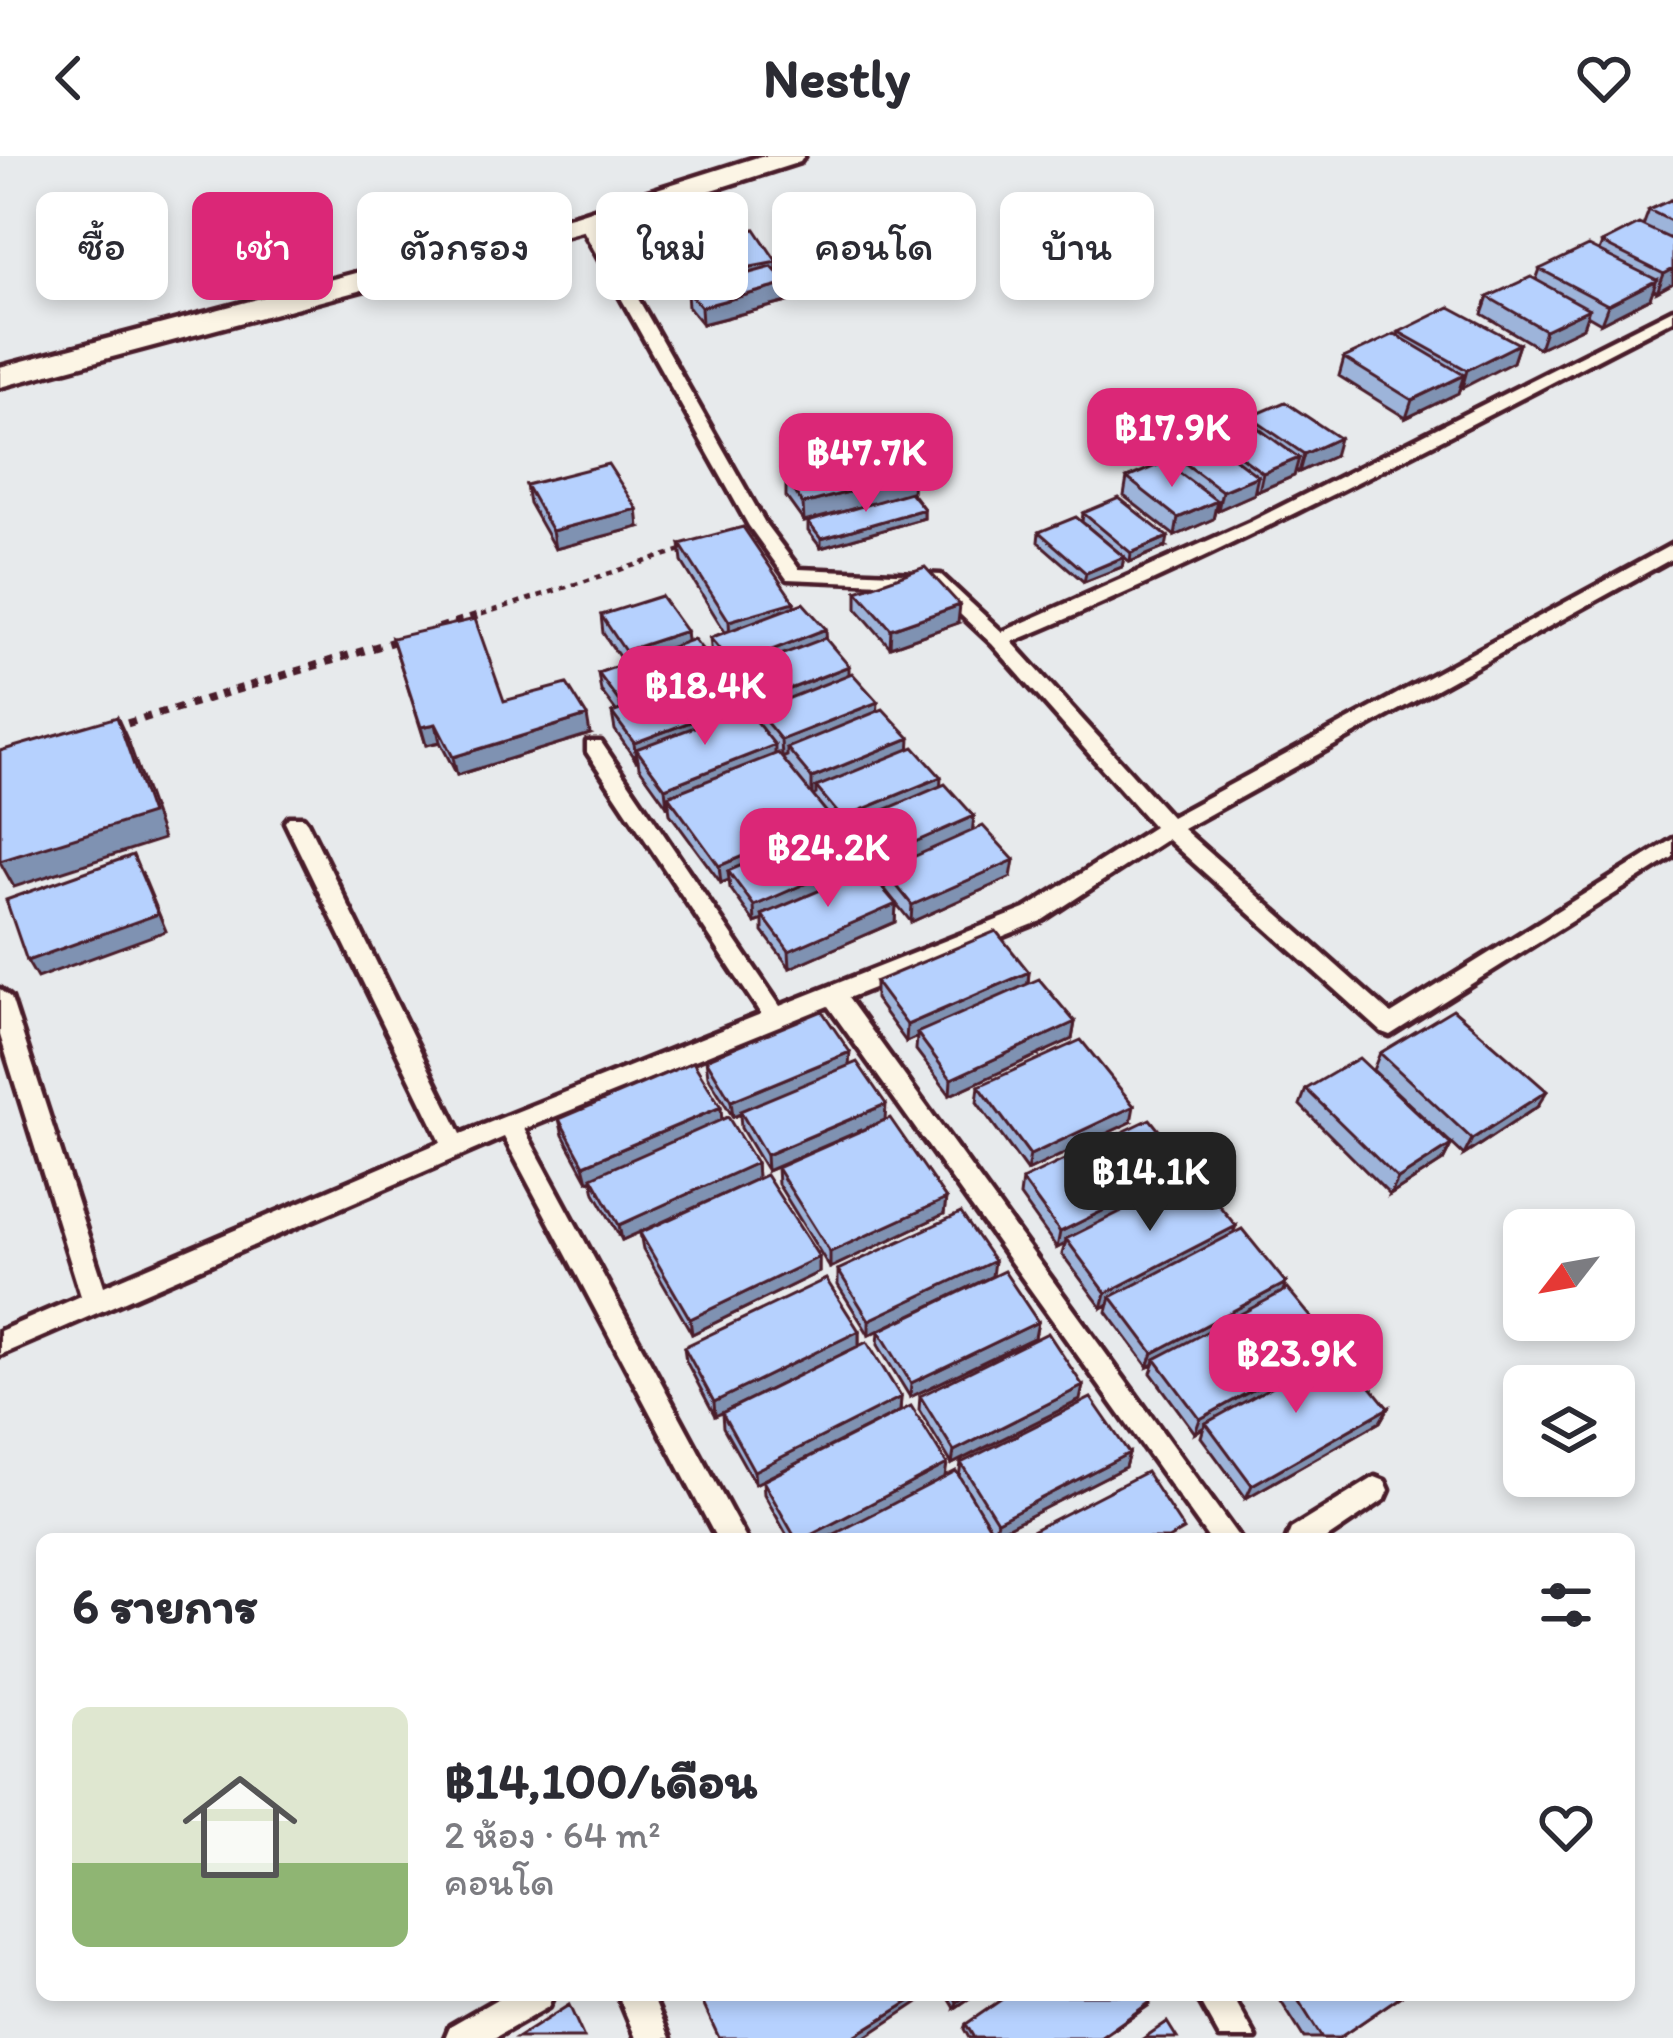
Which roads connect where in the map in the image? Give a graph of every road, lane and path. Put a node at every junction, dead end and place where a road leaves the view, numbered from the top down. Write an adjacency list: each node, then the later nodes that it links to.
1 (790, 156): 2 (street)
2 (586, 221): 4 (street); 5 (lane)
3 (1673, 314): 9 (lane)
4 (0, 377)
5 (758, 526): 7 (path); 9 (lane)
6 (1673, 550): 13 (lane)
7 (432, 630)
8 (410, 637): 10 (path)
9 (999, 640): 13 (lane)
10 (101, 731)
11 (594, 747): 17 (lane)
12 (296, 822): 19 (lane)
13 (1168, 828): 14 (lane); 15 (lane)
14 (1673, 848)
15 (834, 997): 17 (lane); 24 (lane)
16 (2, 1016): 20 (lane)
17 (777, 1020): 18 (lane)
18 (509, 1124): 19 (lane); 23 (lane)
19 (456, 1148): 20 (lane)
20 (96, 1300): 21 (lane)
21 (0, 1343)
22 (1376, 1490): 25 (lane)
23 (729, 1533)
24 (1222, 1533)
25 (1309, 1533)
26 (526, 2001): 29 (lane)
27 (637, 2001): 30 (lane)
28 (1217, 2001): 31 (lane)
29 (462, 2038)
30 (652, 2038)
31 (1239, 2038)

